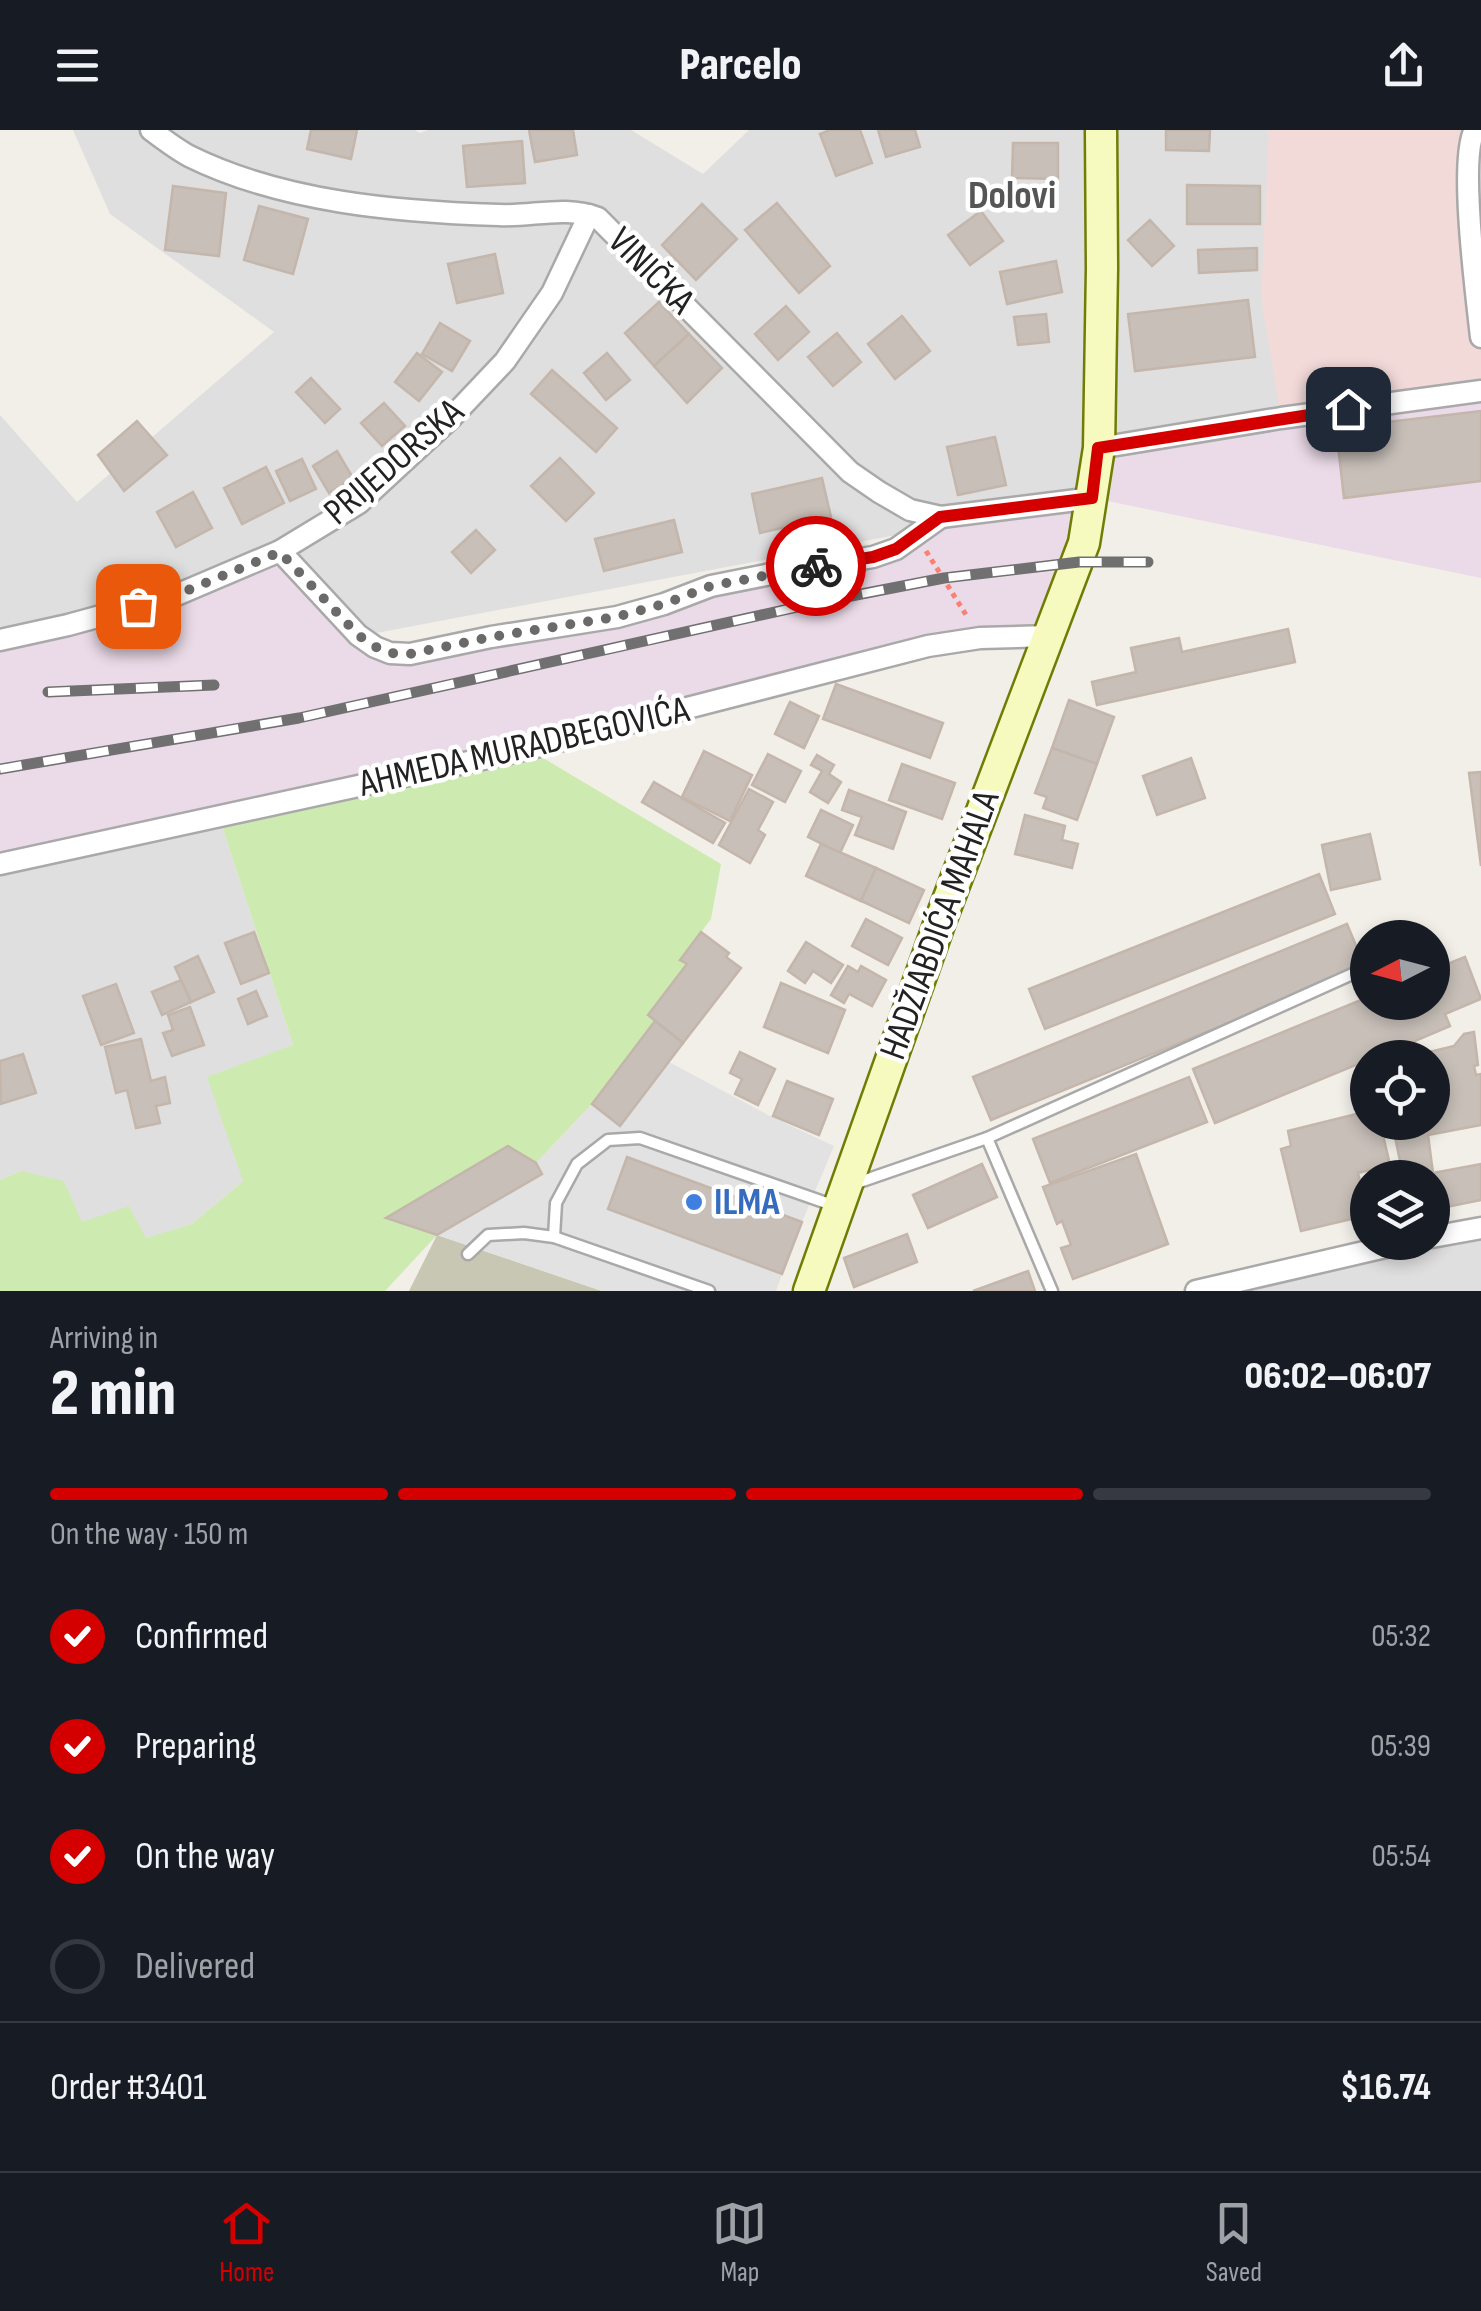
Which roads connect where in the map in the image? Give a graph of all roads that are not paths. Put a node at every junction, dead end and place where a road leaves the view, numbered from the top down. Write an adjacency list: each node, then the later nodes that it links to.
1 (151, 130): 4 (street, VINIČKA)
2 (1101, 130): 7 (street, HADŽIABDIĆA MAHALA)
3 (1475, 130): 5 (street)
4 (590, 215): 9 (street, VINIČKA); 10 (street, PRIJEDORSKA)
5 (1481, 338)
6 (1481, 391): 7 (street)
7 (1098, 448): 8 (street, HADŽIABDIĆA MAHALA)
8 (1092, 498): 9 (street, VINIČKA); 11 (street, HADŽIABDIĆA MAHALA)
9 (940, 517): 10 (street)
10 (280, 552): 12 (street, PRIJEDORSKA)
11 (1048, 636): 13 (street, AHMEDA MURADBEGOVIĆA); 16 (street, HADŽIABDIĆA MAHALA)
12 (0, 640)
13 (0, 864)
14 (1350, 976): 15 (lane)
15 (987, 1138): 16 (lane); 24 (lane)
16 (842, 1197): 19 (lane); 23 (street, HADŽIABDIĆA MAHALA)
17 (1481, 1228): 18 (street)
18 (1450, 1234)
19 (554, 1238): 20 (lane); 22 (lane)
20 (468, 1254)
21 (1350, 1255): 25 (street)
22 (710, 1291)
23 (809, 1291)
24 (1052, 1291)
25 (1196, 1291)

